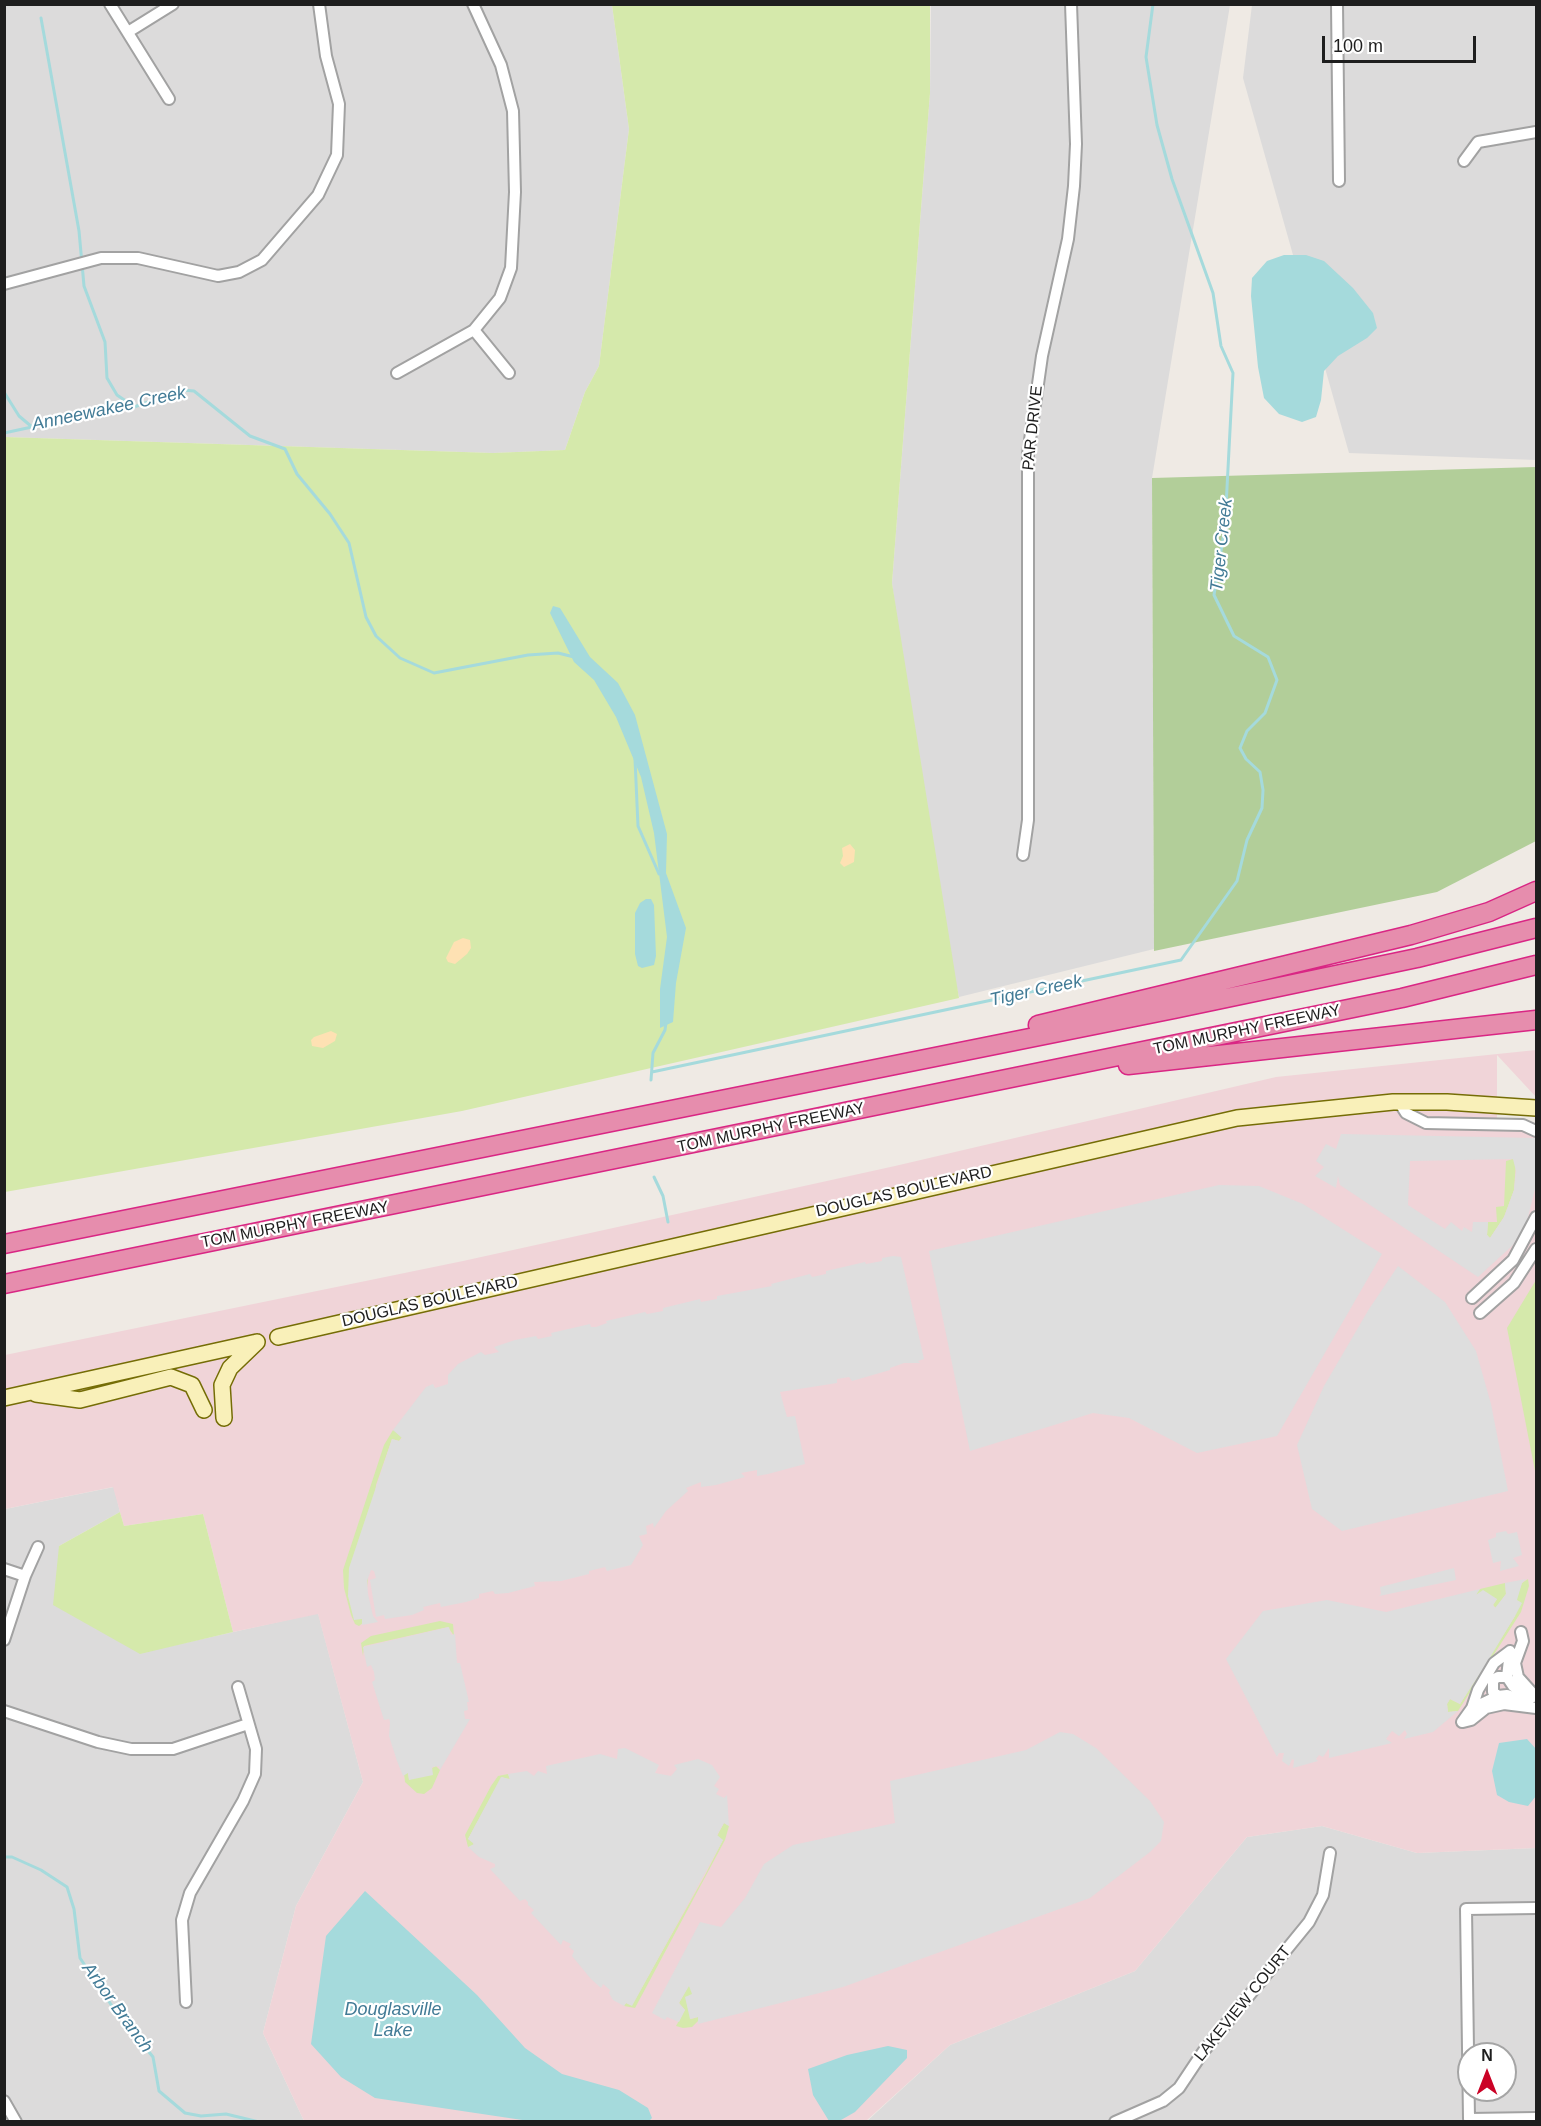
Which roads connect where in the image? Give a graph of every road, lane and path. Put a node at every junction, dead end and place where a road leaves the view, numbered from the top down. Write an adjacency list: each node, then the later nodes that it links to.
1 (110, 4): 7 (street)
2 (173, 4): 7 (street)
3 (319, 4): 12 (street)
4 (473, 4): 13 (street)
5 (1071, 4): 16 (street, PAR DRIVE)
6 (1337, 4): 11 (street)
7 (128, 32): 8 (street)
8 (169, 99)
9 (1536, 132): 10 (street)
10 (1464, 161)
11 (1339, 181)
12 (4, 284)
13 (474, 330): 14 (street); 15 (street)
14 (397, 373)
15 (509, 373)
16 (1023, 855)
17 (1536, 891): 22 (highway)
18 (1536, 928): 22 (highway)
19 (1536, 965): 21 (highway, TOM MURPHY FREEWAY)
20 (1536, 1020): 21 (highway)
21 (1024, 1076): 29 (highway, TOM MURPHY FREEWAY)
22 (799, 1086): 27 (highway)
23 (1399, 1102): 24 (main road, DOUGLAS BOULEVARD); 25 (street); 32 (main road, DOUGLAS BOULEVARD)
24 (1536, 1108)
25 (1536, 1131)
26 (1536, 1217): 30 (street)
27 (4, 1244)
28 (1536, 1249): 31 (street)
29 (4, 1284)
30 (1472, 1298)
31 (1480, 1313)
32 (279, 1338)
33 (27, 1392): 34 (main road); 35 (main road); 36 (main road)
34 (4, 1398)
35 (204, 1410)
36 (224, 1418)
37 (38, 1547): 39 (street)
38 (4, 1569): 39 (street)
39 (25, 1576): 40 (street)
40 (4, 1640)
41 (1510, 1651): 42 (street); 43 (street); 46 (street)
42 (1494, 1663): 43 (street); 45 (street)
43 (1502, 1686): 45 (street); 46 (street); 47 (street)
44 (238, 1687): 49 (street)
45 (1478, 1690): 47 (street)
46 (1536, 1704): 47 (street)
47 (1472, 1708)
48 (4, 1711): 49 (street)
49 (248, 1724): 52 (street)
50 (1330, 1853): 56 (street, LAKEVIEW COURT)
51 (1536, 1908): 54 (street)
52 (186, 2002)
53 (4, 2101): 55 (street)
54 (1536, 2118)
55 (16, 2121)
56 (1115, 2121)

